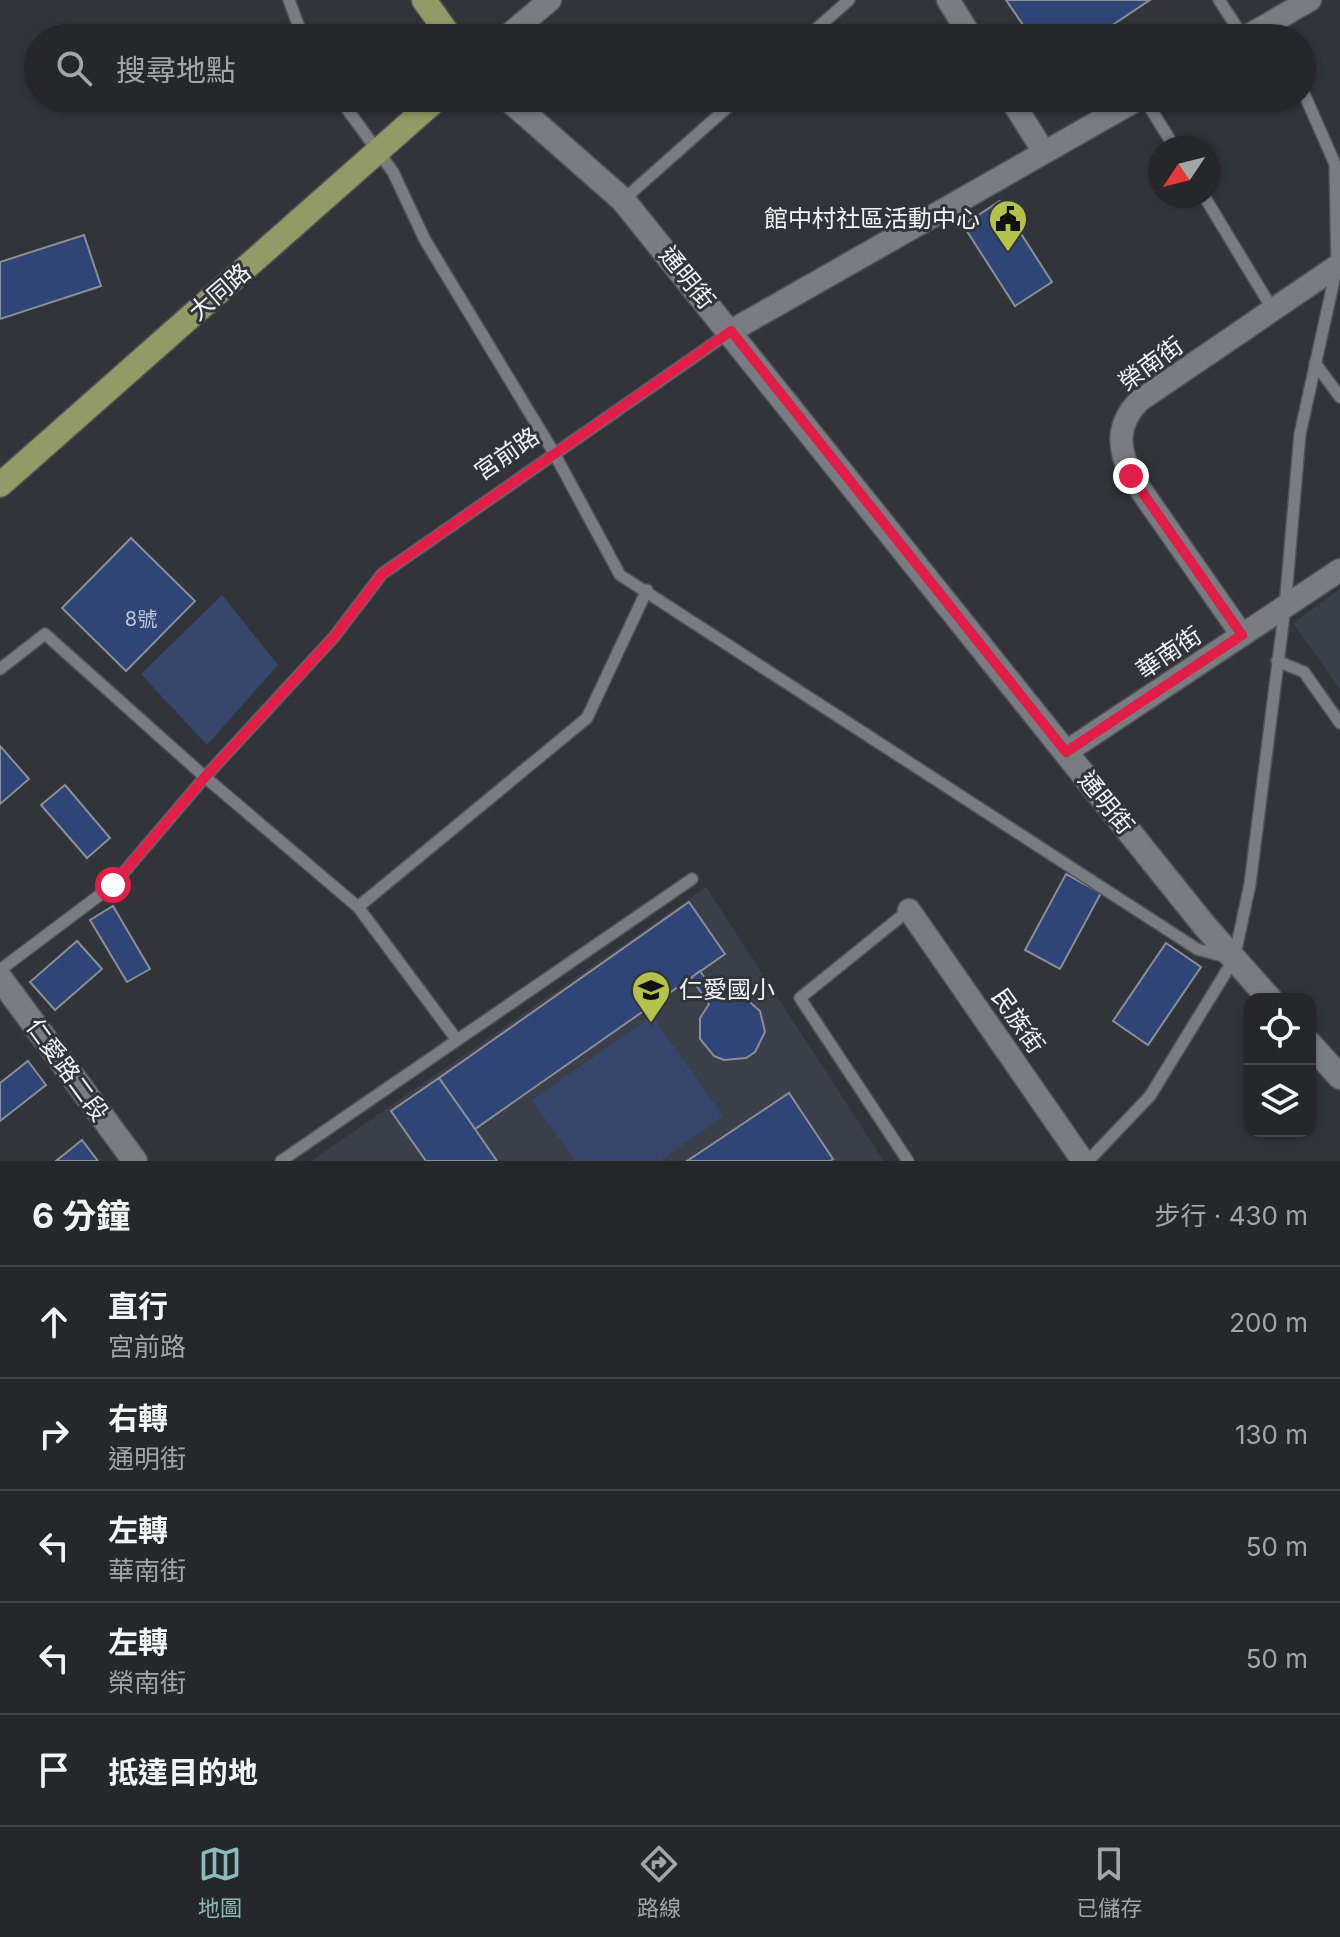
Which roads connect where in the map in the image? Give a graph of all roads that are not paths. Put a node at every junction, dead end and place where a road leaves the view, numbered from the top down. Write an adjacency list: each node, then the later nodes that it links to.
1 (289, 0): 8 (lane)
2 (424, 0): 9 (main road)
3 (550, 0): 10 (street)
4 (849, 0): 11 (lane)
5 (948, 0): 12 (street)
6 (1219, 0): 13 (lane)
7 (1310, 0): 14 (street)
8 (298, 24)
9 (441, 24)
10 (522, 24)
11 (822, 24)
12 (963, 24)
13 (1235, 24)
14 (1283, 24)
15 (349, 112): 25 (lane)
16 (423, 112): 25 (main road, 大同路)
17 (523, 112): 26 (street, 通明街)
18 (722, 112): 26 (lane)
19 (1019, 112): 24 (street)
20 (1117, 112): 24 (street, 宮前路)
21 (1151, 112): 23 (lane)
22 (1312, 112): 28 (lane)
23 (1167, 136)
24 (1044, 152): 30 (street, 宮前路)
25 (378, 154): 33 (lane); 34 (main road, 大同路)
26 (623, 200): 30 (street, 通明街)
27 (1211, 208): 29 (lane)
28 (1338, 265): 29 (street, 榮南街); 31 (lane)
29 (1273, 310): 38 (street, 榮南街)
30 (731, 331): 33 (lane, 宮前路); 42 (street, 通明街)
31 (1315, 363): 32 (lane); 37 (lane)
32 (1340, 397)
33 (554, 453): 36 (lane); 43 (lane, 宮前路)
34 (0, 485)
35 (1340, 570): 37 (street, 華南街)
36 (647, 590): 45 (lane); 47 (lane)
37 (1285, 607): 38 (street, 華南街); 39 (lane)
38 (1242, 635): 42 (street, 華南街)
39 (1277, 661): 41 (lane); 47 (lane)
40 (0, 669): 43 (lane)
41 (1340, 723)
42 (1066, 752): 47 (street, 通明街)
43 (205, 777): 45 (lane); 48 (lane, 宮前路)
44 (692, 879): 51 (lane)
45 (358, 907): 51 (lane)
46 (909, 910): 56 (lane); 57 (street, 民族街)
47 (1234, 959): 50 (street, 通明街); 57 (lane)
48 (0, 970)
49 (0, 978): 54 (street, 仁愛路二段)
50 (1265, 993)
51 (457, 1040): 55 (lane)
52 (1316, 1051): 53 (street)
53 (1340, 1077)
54 (135, 1161)
55 (281, 1161)
56 (908, 1161)
57 (1086, 1161)

